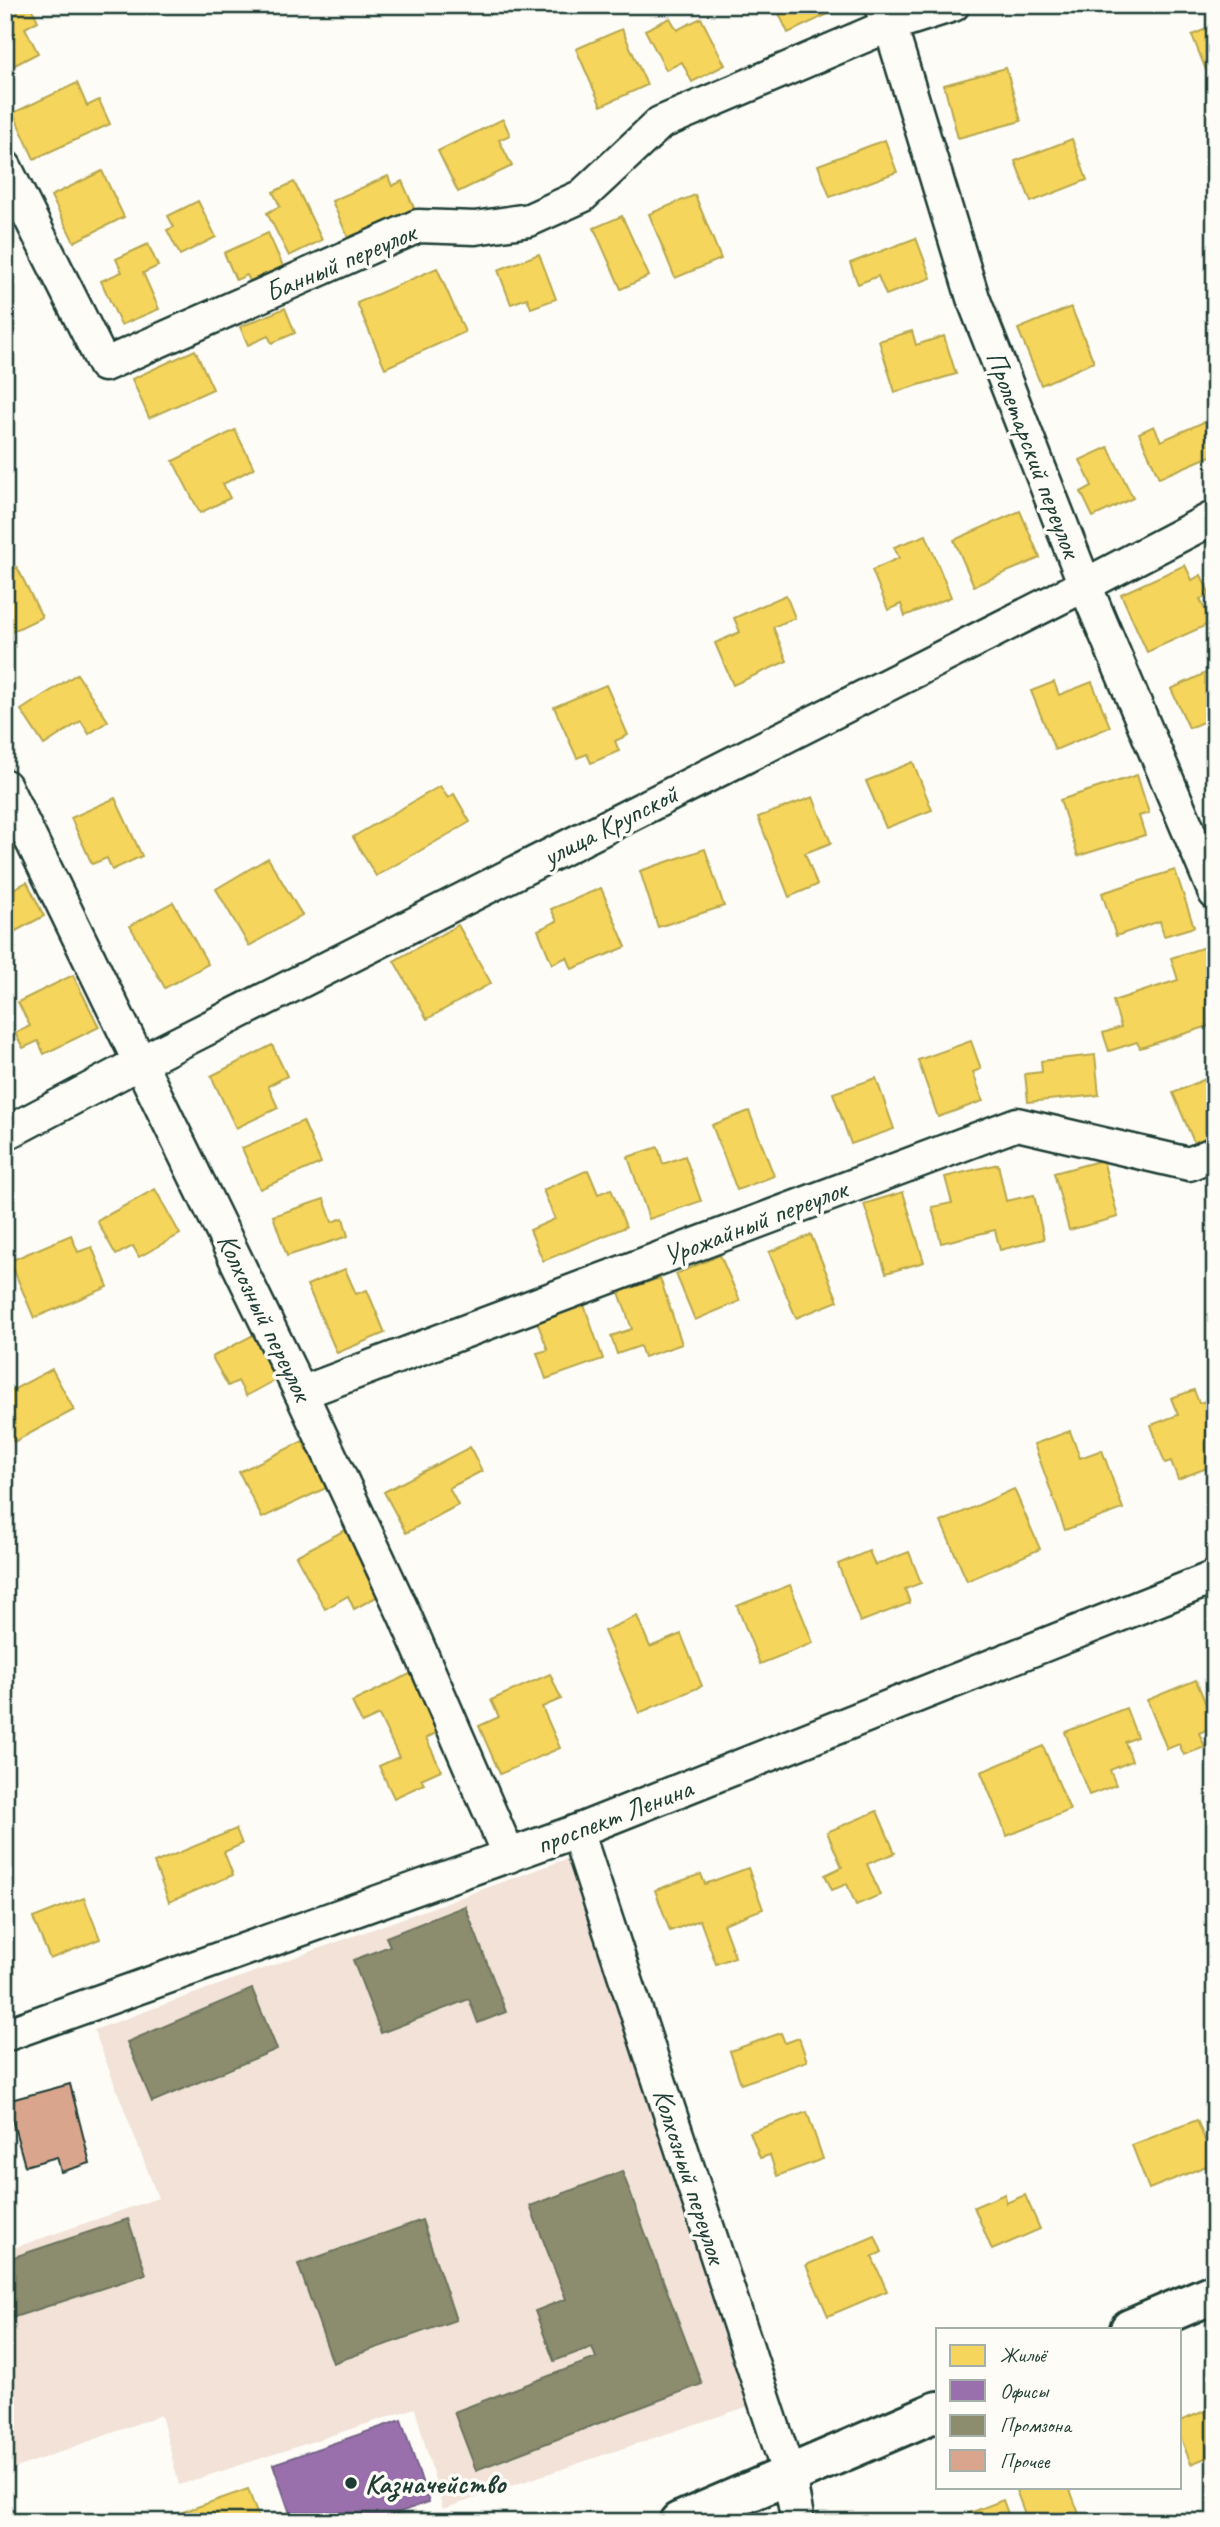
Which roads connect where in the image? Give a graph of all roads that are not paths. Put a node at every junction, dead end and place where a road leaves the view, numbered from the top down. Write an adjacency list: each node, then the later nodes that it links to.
1 (953, 5): 2 (street, Банный переулок)
2 (885, 15): 3 (street, Банный переулок); 5 (street, Пролетарский переулок)
3 (5, 167)
4 (1215, 517): 5 (street, улица Крупской)
5 (1085, 585): 7 (street, Пролетарский переулок); 8 (street, улица Крупской)
6 (5, 786): 8 (street, Колхозный переулок)
7 (1215, 892)
8 (141, 1062): 9 (street, улица Крупской); 11 (street, Колхозный переулок)
9 (5, 1134)
10 (1215, 1153): 11 (street, Урожайный переулок)
11 (301, 1392): 14 (street, Колхозный переулок)
12 (1215, 1577): 13 (street, проспект Ленина)
13 (577, 1831): 14 (street, проспект Ленина); 19 (street, Колхозный переулок)
14 (509, 1856): 15 (street, проспект Ленина)
15 (5, 2035)
16 (1215, 2293): 17 (main road)
17 (1132, 2328)
18 (936, 2412): 19 (main road)
19 (789, 2475): 20 (main road); 21 (street, Колхозный переулок)
20 (679, 2522)
21 (798, 2522)

